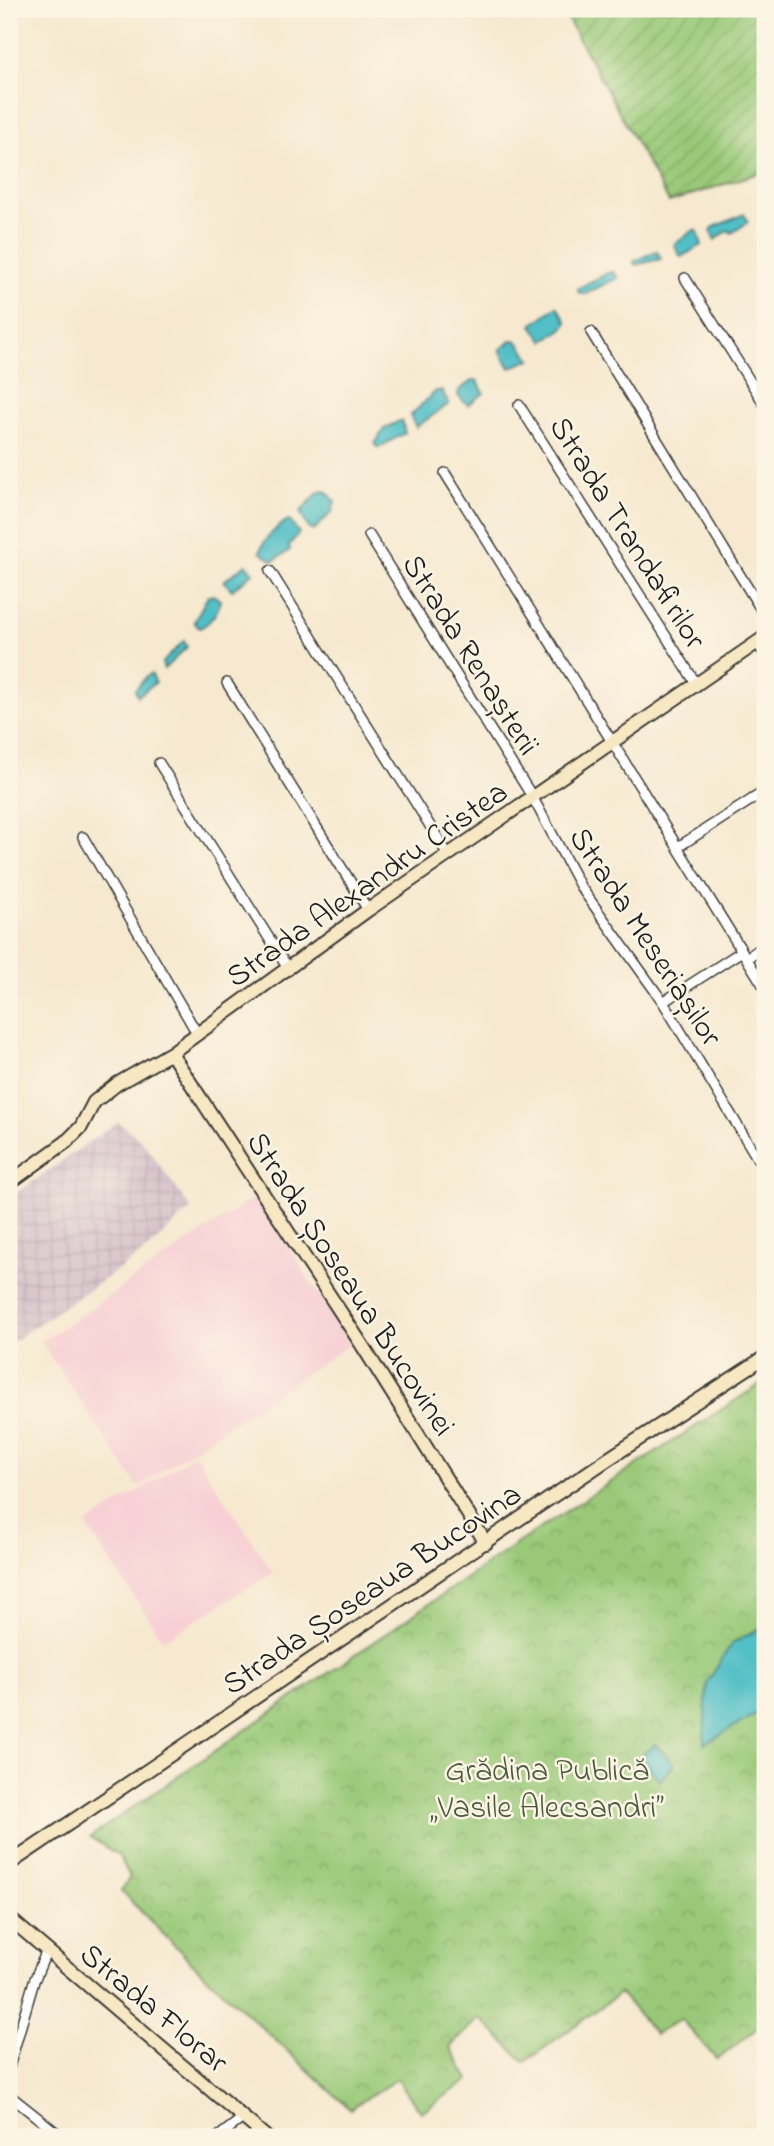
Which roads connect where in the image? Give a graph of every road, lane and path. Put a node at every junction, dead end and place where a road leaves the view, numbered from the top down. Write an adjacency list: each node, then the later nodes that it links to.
1 (685, 278): 4 (street)
2 (591, 332): 8 (street)
3 (519, 405): 12 (street, Strada Trandafirilor)
4 (765, 405)
5 (445, 473): 13 (street)
6 (369, 535): 16 (street, Strada Renașterii)
7 (270, 571): 19 (street)
8 (765, 615)
9 (761, 640): 10 (street); 12 (main road, Strada Alexandru Cristea)
10 (765, 655)
11 (228, 683): 20 (street)
12 (697, 685): 13 (main road, Strada Alexandru Cristea)
13 (611, 743): 16 (main road, Strada Alexandru Cristea); 18 (street)
14 (159, 763): 23 (street)
15 (765, 792): 18 (street)
16 (533, 798): 19 (main road, Strada Alexandru Cristea); 25 (street, Strada Meseriașilor)
17 (83, 837): 26 (street)
18 (678, 847): 22 (street)
19 (449, 856): 20 (main road, Strada Alexandru Cristea)
20 (368, 910): 23 (main road, Strada Alexandru Cristea)
21 (765, 945): 22 (street)
22 (745, 955): 24 (street); 25 (street)
23 (289, 970): 26 (main road, Strada Alexandru Cristea)
24 (765, 988)
25 (663, 1002): 28 (street, Strada Meseriașilor)
26 (198, 1035): 27 (main road, Strada Alexandru Cristea)
27 (171, 1053): 29 (main road, Strada Alexandru Cristea); 31 (main road, Strada Șoseaua Bucovinei)
28 (765, 1171)
29 (9, 1183)
30 (765, 1357): 31 (main road, Strada Șoseaua Bucovina)
31 (486, 1542): 32 (main road, Strada Șoseaua Bucovina)
32 (9, 1864)
33 (9, 1918): 34 (main road, Strada Florar)
34 (47, 1950): 35 (street); 37 (main road, Strada Florar)
35 (9, 2067)
36 (9, 2095): 38 (street)
37 (244, 2117): 39 (street); 40 (main road, Strada Florar)
38 (62, 2137)
39 (218, 2137)
40 (266, 2137)

